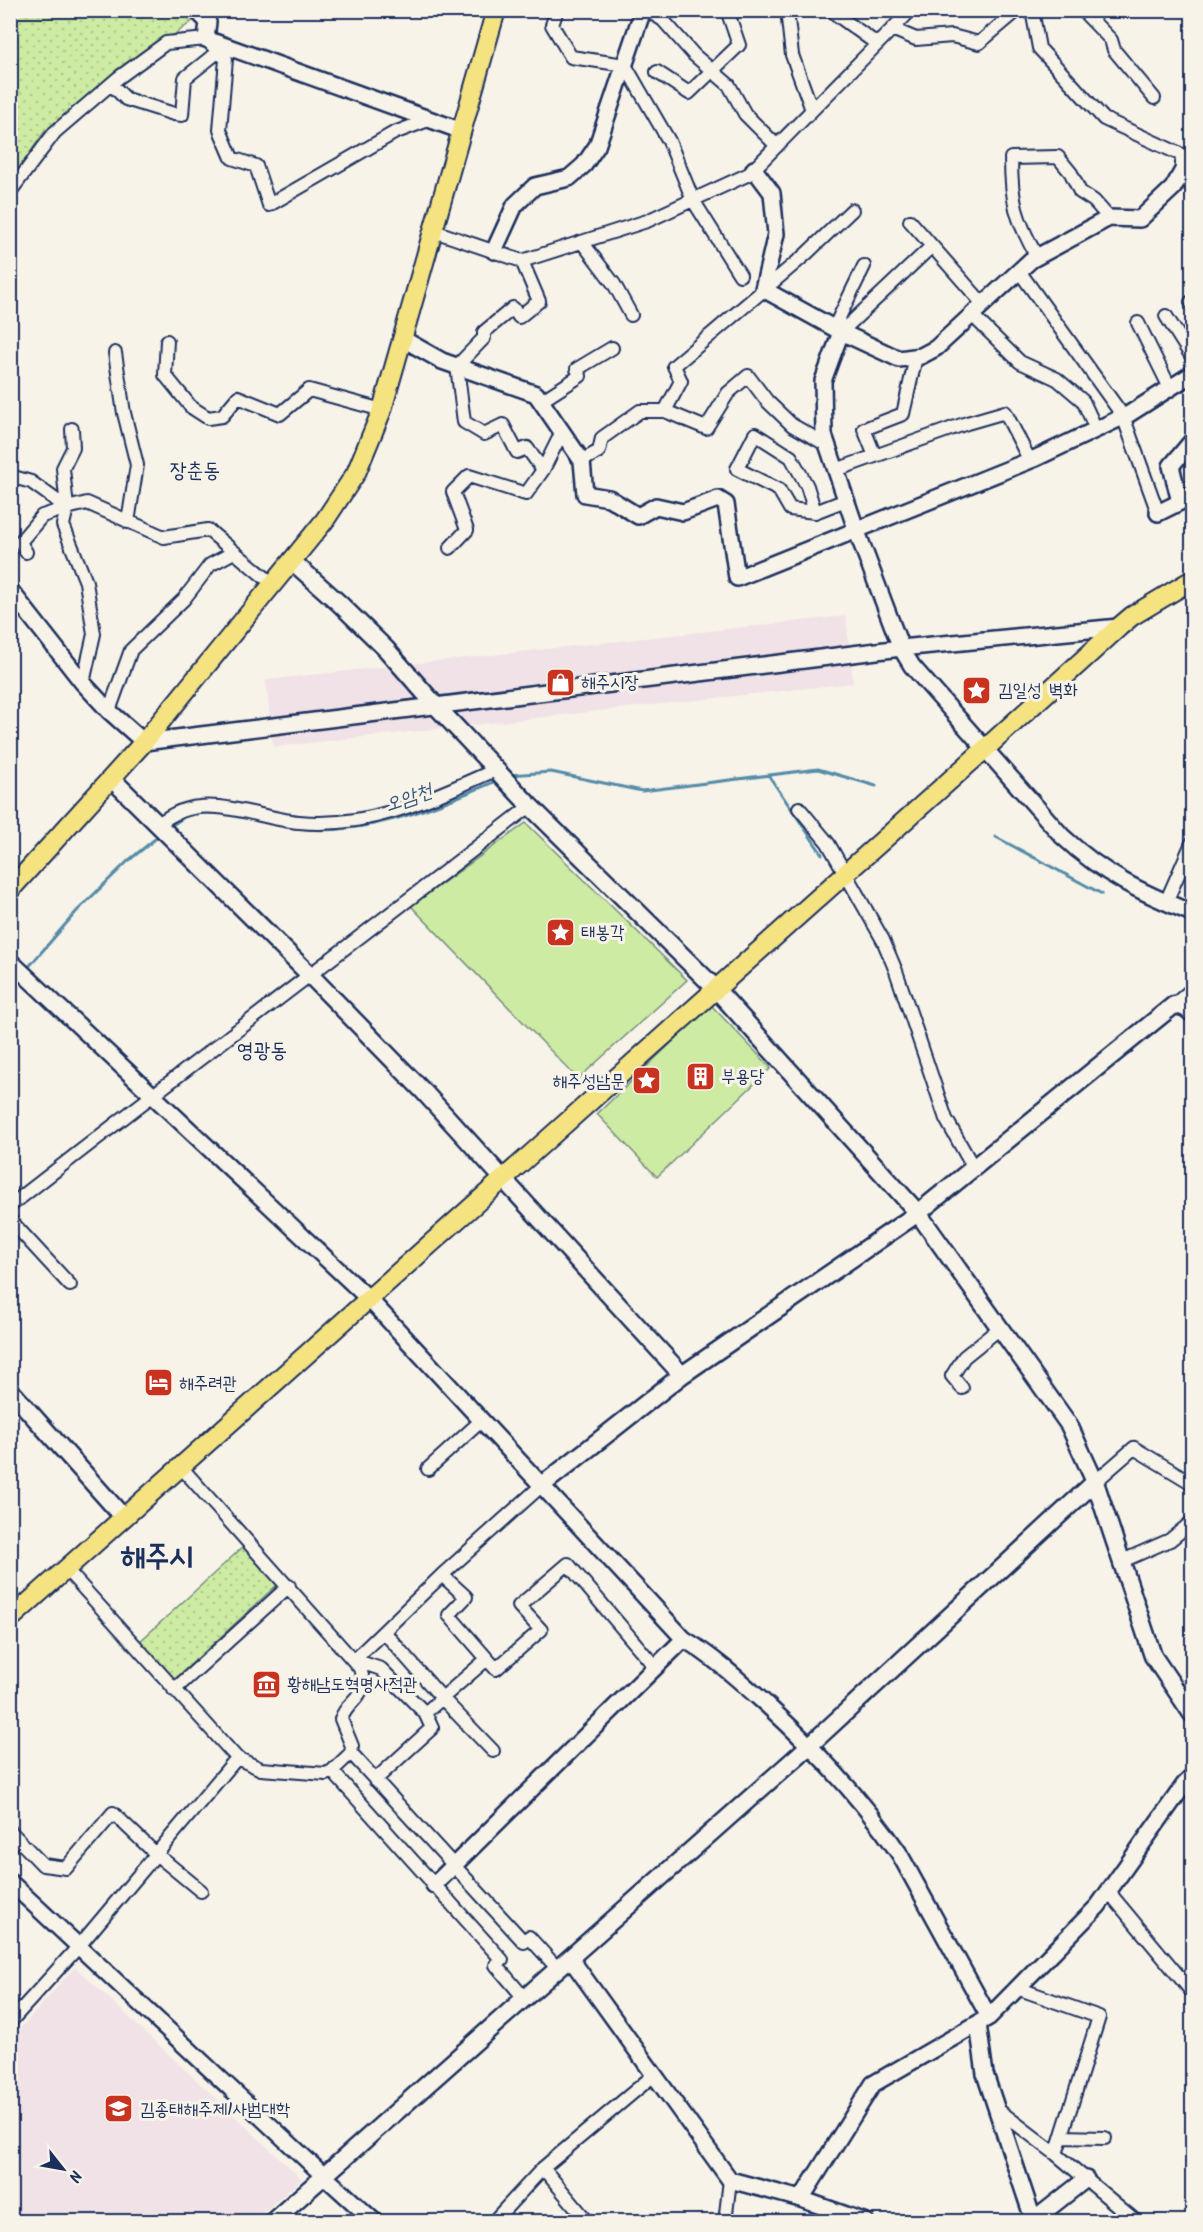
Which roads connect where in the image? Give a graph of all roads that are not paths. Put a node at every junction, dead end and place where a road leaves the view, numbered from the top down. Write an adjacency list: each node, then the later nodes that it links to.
1 (196, 10): 13 (street)
2 (496, 10): 23 (main road)
3 (557, 10): 16 (street)
4 (645, 10): 16 (street); 17 (street)
5 (727, 10): 17 (street)
6 (787, 10): 21 (street)
7 (830, 10): 14 (street)
8 (911, 10): 12 (street)
9 (1018, 10): 12 (street)
10 (1032, 10): 27 (street)
11 (1082, 10): 20 (street)
12 (892, 30): 14 (street)
13 (206, 39): 15 (street); 19 (street); 22 (street)
14 (878, 44): 21 (street)
15 (219, 51): 19 (street); 22 (street)
16 (625, 64): 30 (street); 37 (street)
17 (713, 71): 18 (street); 24 (street)
18 (657, 72)
19 (111, 84): 29 (street)
20 (1154, 98)
21 (812, 110): 24 (street)
22 (431, 119): 23 (street)
23 (462, 131): 34 (main road)
24 (777, 146): 26 (street)
25 (1192, 154): 27 (street)
26 (754, 169): 30 (street); 43 (street)
27 (1182, 172): 28 (street); 32 (street)
28 (1192, 187)
29 (10, 192)
30 (693, 200): 35 (street); 42 (street)
31 (852, 210): 43 (street)
32 (1109, 218): 38 (street); 38 (street)
33 (910, 221): 36 (street)
34 (434, 231): 37 (street); 49 (main road)
35 (582, 242): 39 (street); 45 (street)
36 (932, 246): 44 (street); 48 (street)
37 (494, 251): 39 (street)
38 (1037, 257): 41 (street)
39 (522, 261): 55 (street)
40 (864, 266): 48 (street)
41 (1019, 271): 44 (street); 61 (street)
42 (740, 274)
43 (763, 289): 48 (street); 60 (street)
44 (977, 310): 53 (street); 63 (street)
45 (631, 315)
46 (1166, 316): 54 (street)
47 (1138, 323): 57 (street)
48 (837, 330): 53 (street); 66 (street)
49 (403, 339): 55 (street); 59 (main road)
50 (167, 341): 59 (street)
51 (612, 348): 58 (street)
52 (115, 353): 77 (street)
53 (916, 357): 67 (street)
54 (1192, 357)
55 (457, 366): 58 (street); 70 (street)
56 (1192, 374): 57 (street)
57 (1170, 388): 61 (street)
58 (541, 401): 64 (street)
59 (382, 410): 82 (main road)
60 (665, 411): 66 (street); 68 (street)
61 (1123, 416): 63 (street); 76 (street)
62 (72, 429): 74 (street)
63 (1096, 429): 69 (street)
64 (562, 432): 68 (street); 70 (street)
65 (1192, 441): 76 (street)
66 (827, 445): 71 (street)
67 (875, 456): 69 (street); 71 (street)
68 (582, 461): 78 (street)
69 (1030, 461): 78 (street)
70 (543, 470): 79 (street)
71 (836, 470): 73 (street)
72 (10, 476): 74 (street)
73 (846, 500): 75 (street); 78 (street)
74 (67, 508): 77 (street); 80 (street); 88 (street)
75 (815, 512): 75 (street)
76 (1158, 513)
77 (128, 522): 81 (street)
78 (856, 530): 87 (street)
79 (450, 548)
80 (26, 552)
81 (234, 552): 84 (street); 90 (street)
82 (292, 561): 84 (main road); 89 (main road)
83 (1192, 580): 86 (main road)
84 (274, 585): 91 (main road)
85 (12, 594): 88 (street)
86 (1119, 627): 87 (street); 92 (main road)
87 (901, 648): 89 (street); 92 (street)
88 (83, 683): 90 (street)
89 (436, 706): 91 (street); 93 (main road)
90 (109, 711): 91 (street)
91 (144, 742): 94 (main road)
92 (985, 749): 99 (main road); 101 (street)
93 (495, 770): 95 (main road); 97 (street)
94 (112, 779): 97 (main road); 100 (main road)
95 (530, 806): 104 (street); 105 (main road)
96 (799, 808): 99 (street)
97 (164, 830): 104 (main road)
98 (1192, 843): 101 (street)
99 (844, 873): 105 (main road); 110 (street)
100 (10, 890)
101 (1166, 902): 102 (street)
102 (1192, 913)
103 (14, 964): 109 (street)
104 (311, 976): 109 (street); 111 (main road)
105 (715, 988): 111 (main road); 113 (main road)
106 (1192, 989): 107 (street)
107 (1174, 1005): 108 (street); 110 (main road)
108 (1192, 1014)
109 (151, 1096): 112 (street); 116 (street)
110 (973, 1167): 113 (main road)
111 (502, 1179): 116 (main road); 118 (main road)
112 (10, 1206)
113 (918, 1213): 117 (main road); 118 (main road)
114 (10, 1220): 115 (street)
115 (70, 1285)
116 (369, 1299): 121 (street); 122 (main road)
117 (1000, 1329): 119 (street); 124 (main road)
118 (682, 1375): 126 (main road)
119 (963, 1388)
120 (10, 1390): 127 (main road)
121 (481, 1421): 123 (street); 126 (street)
122 (181, 1467): 127 (main road); 132 (street)
123 (428, 1469)
124 (1095, 1482): 125 (street); 129 (main road); 143 (main road)
125 (1192, 1484)
126 (542, 1486): 131 (street); 135 (street)
127 (124, 1518): 130 (main road)
128 (1192, 1522): 129 (street)
129 (1120, 1562): 142 (main road)
130 (66, 1569): 133 (main road); 139 (street)
131 (442, 1575): 134 (street); 136 (street)
132 (289, 1587): 137 (street); 139 (street)
133 (10, 1619)
134 (384, 1632): 137 (street); 140 (street)
135 (684, 1639): 138 (street); 143 (street)
136 (487, 1659): 138 (street); 140 (street)
137 (354, 1660): 141 (street); 145 (street)
138 (656, 1668): 152 (street)
139 (174, 1690): 146 (street)
140 (442, 1698): 141 (street); 144 (street)
141 (425, 1713): 148 (street)
142 (1192, 1714)
143 (810, 1745): 158 (main road); 162 (street)
144 (493, 1751)
145 (351, 1753): 147 (street); 148 (street)
146 (237, 1758): 147 (street); 151 (street)
147 (332, 1771): 154 (street)
148 (375, 1780): 152 (street)
149 (1190, 1785): 156 (street)
150 (10, 1831): 151 (street)
151 (156, 1854): 155 (street); 157 (street)
152 (454, 1867): 154 (street); 158 (street)
153 (10, 1882): 157 (street)
154 (434, 1885): 161 (street)
155 (201, 1891)
156 (1108, 1891): 159 (street); 160 (street)
157 (79, 1946): 163 (street); 170 (street)
158 (564, 1964): 161 (main road); 164 (street)
159 (1017, 1988): 162 (street); 166 (street)
160 (1192, 1992)
161 (525, 1999): 170 (main road)
162 (983, 2020): 165 (street); 173 (street)
163 (10, 2022)
164 (654, 2075): 169 (street); 172 (street)
165 (997, 2109): 168 (street); 174 (street)
166 (1062, 2137): 167 (street); 168 (street)
167 (1105, 2138)
168 (1056, 2154): 171 (street)
169 (543, 2168): 177 (street); 178 (street)
170 (323, 2175): 175 (main road); 176 (street)
171 (1086, 2179): 174 (street); 181 (street)
172 (730, 2180): 173 (street); 179 (street)
173 (801, 2199): 180 (street)
174 (1034, 2221)
175 (272, 2222)
176 (375, 2222)
177 (493, 2222)
178 (588, 2222)
179 (725, 2222)
180 (866, 2222)
181 (1137, 2222)

